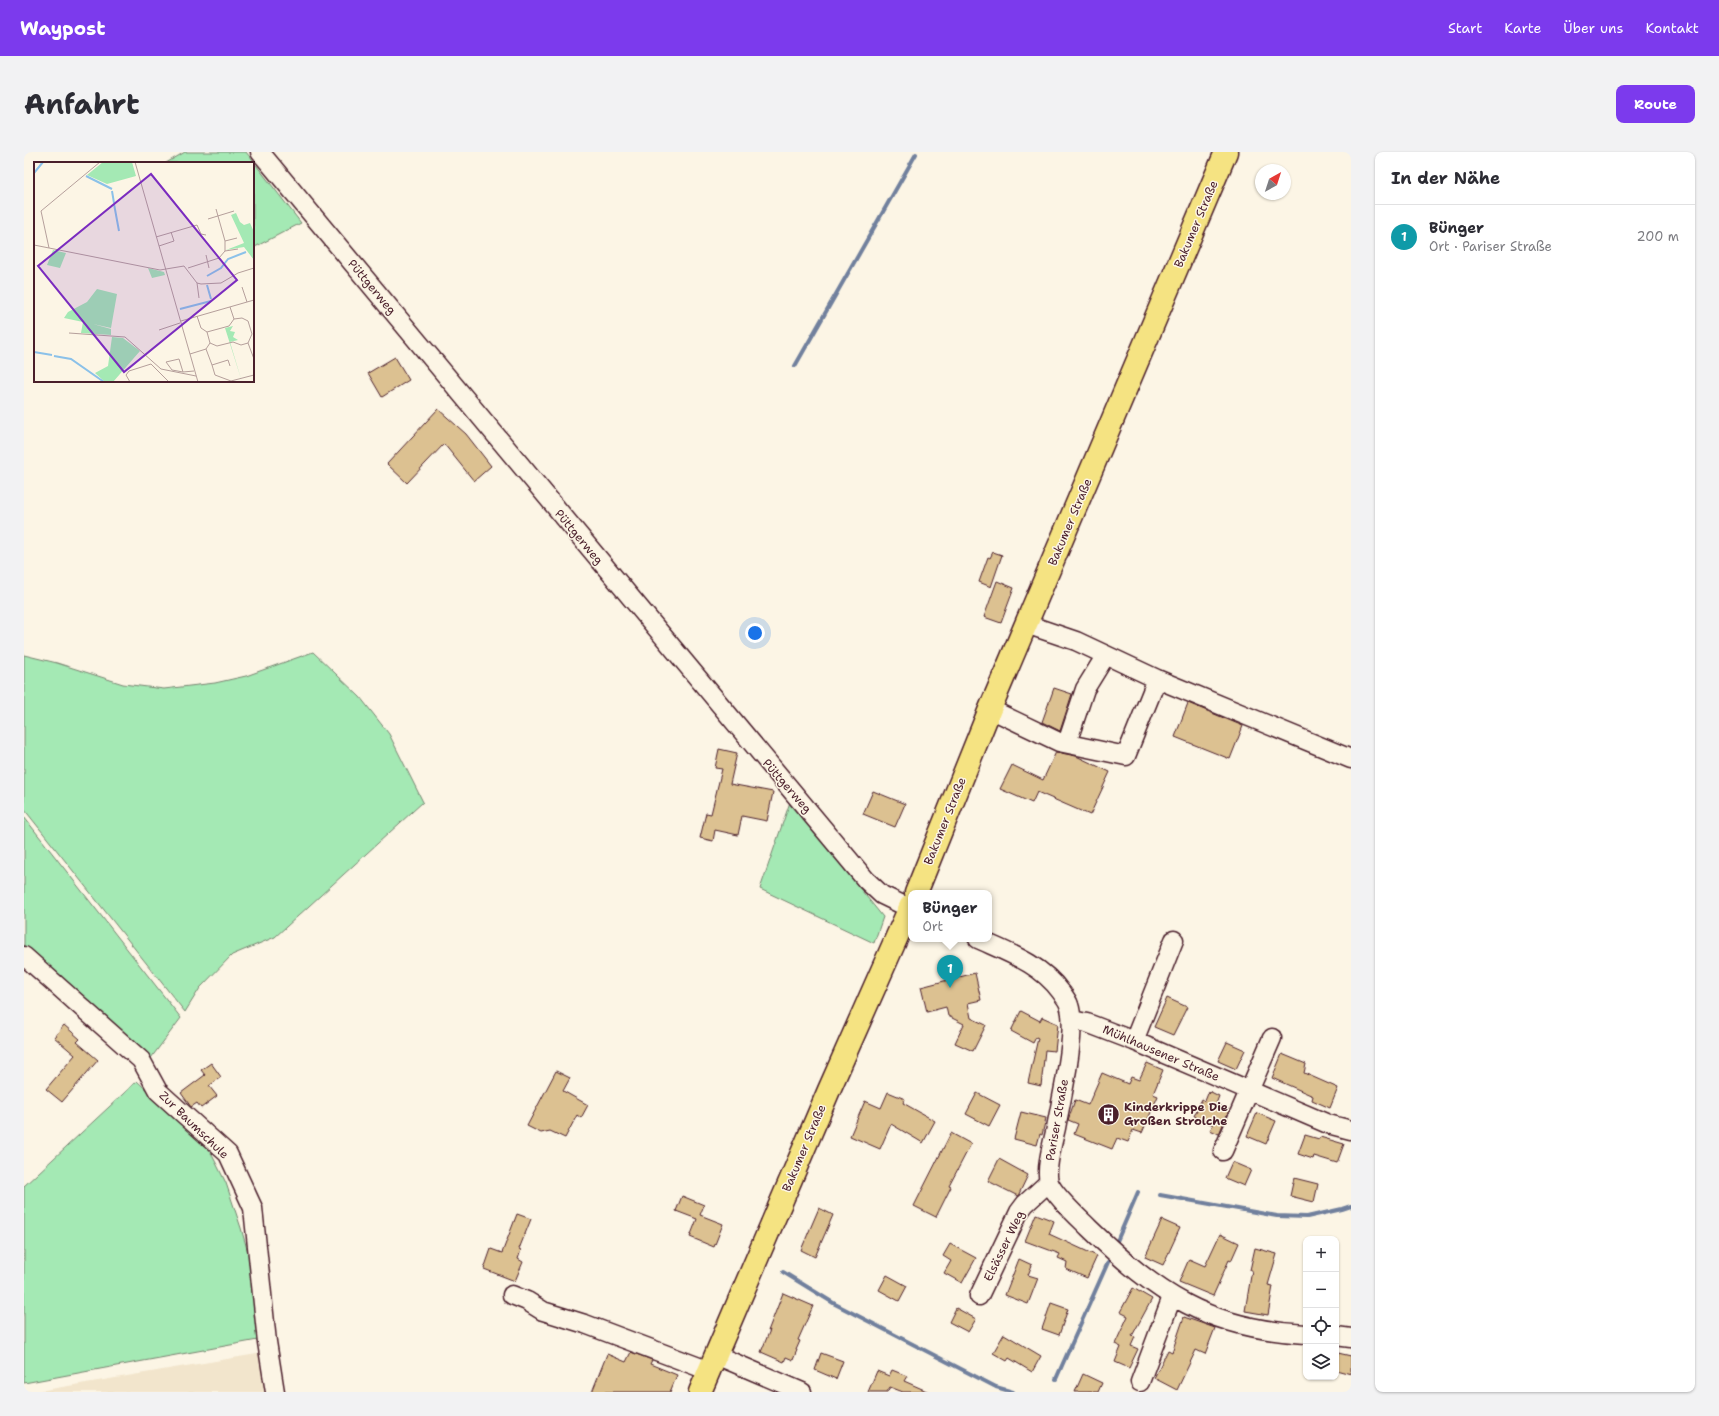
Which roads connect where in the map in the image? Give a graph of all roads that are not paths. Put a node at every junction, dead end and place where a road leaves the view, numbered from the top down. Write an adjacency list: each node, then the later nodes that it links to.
1 (260, 152): 10 (street, Püttgerweg)
2 (1226, 152): 3 (main road, Bakumer Straße)
3 (1026, 624): 4 (street); 6 (main road, Bakumer Straße)
4 (1106, 655): 5 (street); 7 (street)
5 (1157, 679): 7 (street); 8 (street)
6 (990, 709): 7 (street); 9 (main road, Bakumer Straße)
7 (1067, 744)
8 (1351, 759)
9 (918, 890)
10 (908, 903)
11 (908, 913): 28 (main road, Bakumer Straße)
12 (1174, 940): 17 (street)
13 (985, 942): 15 (street, Pariser Straße)
14 (24, 956): 30 (street, Zur Baumschule)
15 (1072, 1020): 17 (street, Mühlhausener Straße); 21 (street, Pariser Straße)
16 (1272, 1038): 18 (street)
17 (1134, 1041): 18 (street, Mühlhausener Straße)
18 (1249, 1091): 19 (street, Mühlhausener Straße); 20 (street)
19 (1351, 1130)
20 (1222, 1151)
21 (1049, 1182): 23 (street, Elsässer Weg); 24 (street)
22 (512, 1295): 28 (street)
23 (979, 1296)
24 (1172, 1297): 25 (street); 29 (street)
25 (1303, 1334)
26 (1339, 1336): 27 (street)
27 (1351, 1338)
28 (707, 1361): 31 (main road, Bakumer Straße); 32 (street)
29 (1140, 1382)
30 (275, 1392)
31 (700, 1392)
32 (802, 1392)

